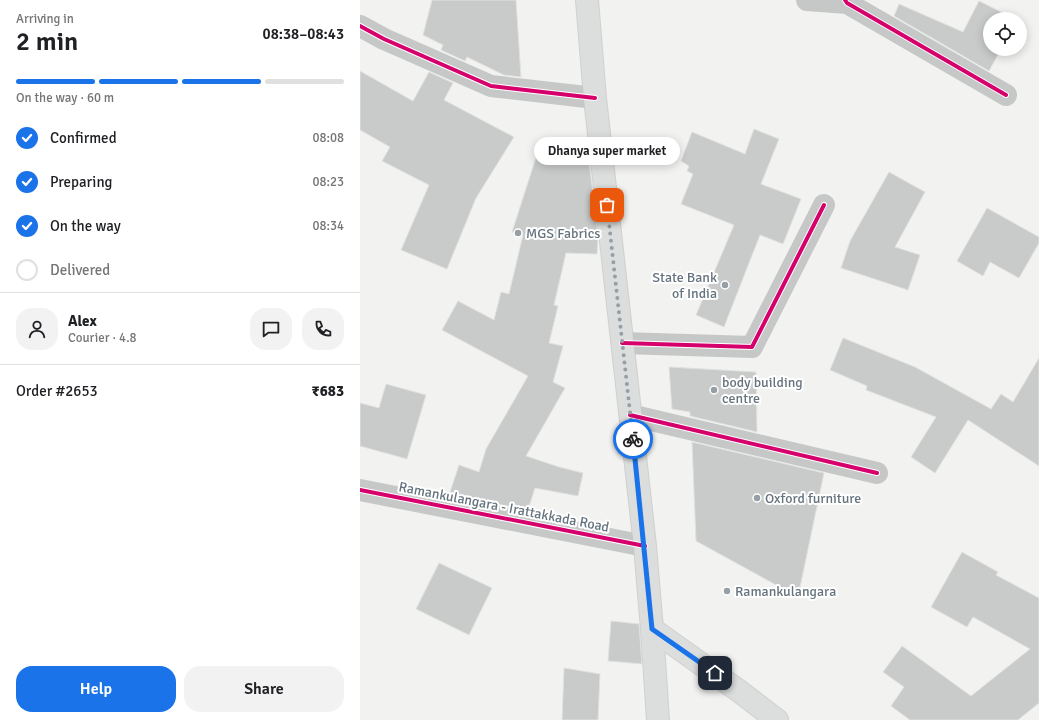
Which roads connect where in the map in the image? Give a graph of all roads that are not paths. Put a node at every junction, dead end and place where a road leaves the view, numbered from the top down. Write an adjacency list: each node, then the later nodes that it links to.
1 (587, 0): 6 (main road)
2 (807, 0): 3 (street)
3 (846, 2): 5 (street)
4 (360, 26): 6 (street)
5 (1006, 95)
6 (595, 98): 8 (main road)
7 (824, 205): 8 (street)
8 (622, 343): 9 (main road)
9 (630, 415): 10 (street); 12 (main road)
10 (877, 473)
11 (360, 490): 12 (street, Ramankulangara - Irattakkada Road)
12 (644, 546): 13 (main road)
13 (652, 629): 14 (main road); 15 (main road)
14 (658, 720)
15 (777, 720)

